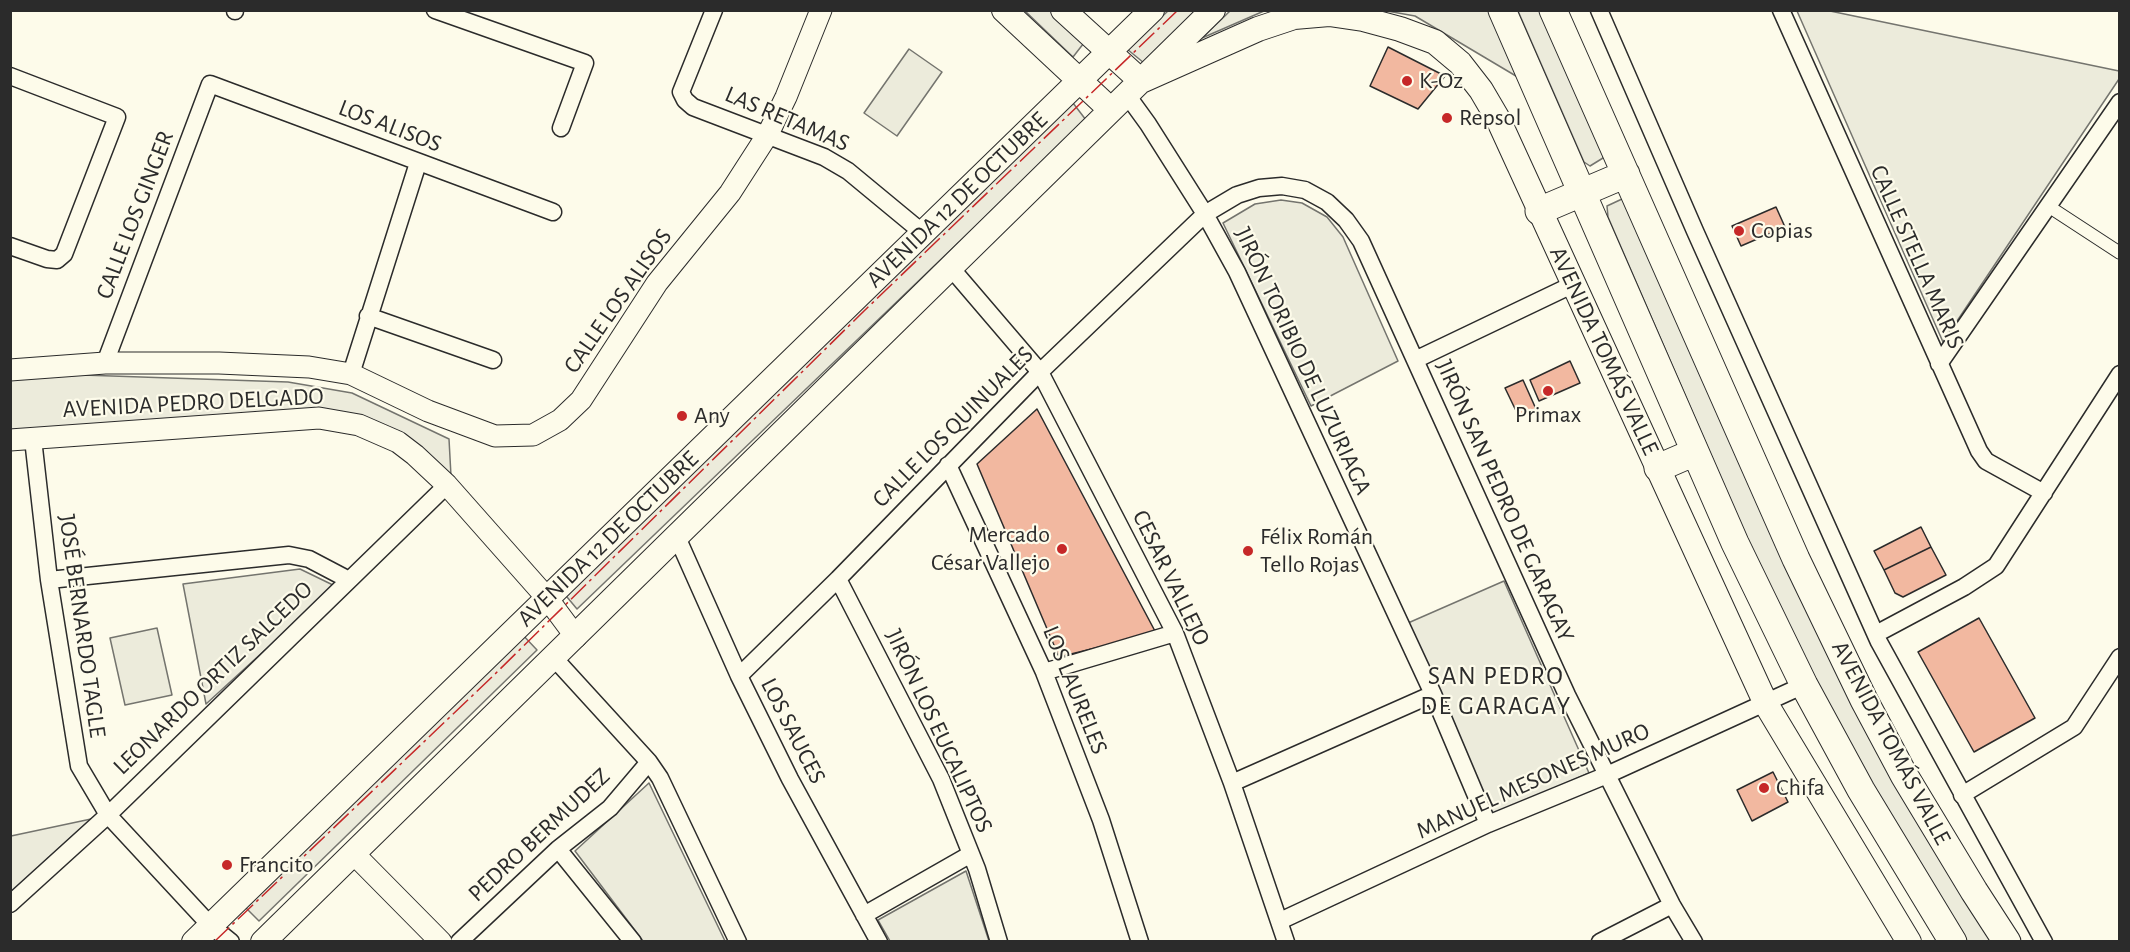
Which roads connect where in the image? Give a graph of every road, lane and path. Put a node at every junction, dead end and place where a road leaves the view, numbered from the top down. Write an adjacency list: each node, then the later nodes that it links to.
1 (435, 10): 12 (street)
2 (714, 10): 20 (street, LAS RETAMAS)
3 (820, 10): 20 (street, CALLE LOS ALISOS)
4 (1004, 10): 15 (main road)
5 (1063, 10): 13 (main road)
6 (1152, 10): 13 (main road, AVENIDA 12 DE OCTUBRE)
7 (1213, 10): 17 (main road, AVENIDA 12 DE OCTUBRE)
8 (1502, 10): 23 (main road, AVENIDA TOMÁS VALLE)
9 (1553, 10): 22 (main road, AVENIDA TOMÁS VALLE)
10 (1599, 10): 55 (street, AVENIDA TOMÁS VALLE)
11 (1781, 10): 37 (street, CALLE STELLA MARIS)
12 (478, 17): 19 (street)
13 (1109, 51): 15 (main road, AVENIDA 12 DE OCTUBRE); 17 (main road)
14 (10, 76): 29 (street)
15 (1080, 81): 17 (main road); 28 (main road, AVENIDA 12 DE OCTUBRE)
16 (210, 84): 21 (street, LOS ALISOS); 36 (street, CALLE LOS GINGER)
17 (1126, 95): 25 (main road, AVENIDA TOMÁS VALLE); 27 (street, JIRÓN TORIBIO DE LUZURIAGA); 31 (main road, AVENIDA 12 DE OCTUBRE)
18 (2120, 102): 24 (street)
19 (561, 128)
20 (768, 134): 28 (street, LAS RETAMAS); 40 (street, CALLE LOS ALISOS)
21 (418, 163): 26 (street, LOS ALISOS); 33 (street)
22 (1626, 174): 23 (main road); 92 (main road, AVENIDA TOMÁS VALLE)
23 (1582, 192): 25 (main road); 44 (main road, AVENIDA TOMÁS VALLE)
24 (2048, 206): 30 (street); 37 (street)
25 (1539, 211): 32 (main road, AVENIDA TOMÁS VALLE)
26 (553, 212)
27 (1205, 214): 35 (street, JIRÓN SAN PEDRO DE GARAGAY); 39 (street, CALLE LOS QUINUALES); 62 (street, JIRÓN TORIBIO DE LUZURIAGA)
28 (922, 233): 53 (main road, AVENIDA 12 DE OCTUBRE)
29 (10, 246)
30 (2120, 253)
31 (951, 268): 39 (street, CESAR VALLEJO); 49 (main road, AVENIDA 12 DE OCTUBRE)
32 (1574, 284): 35 (street); 46 (main road, AVENIDA TOMÁS VALLE)
33 (368, 316): 34 (street); 40 (street)
34 (493, 360)
35 (1415, 360): 65 (street, JIRÓN SAN PEDRO DE GARAGAY)
36 (105, 363): 38 (street, AVENIDA PEDRO DELGADO); 40 (street, AVENIDA PEDRO DELGADO)
37 (1940, 364): 48 (street, CALLE STELLA MARIS)
38 (10, 370)
39 (1040, 372): 45 (street, CALLE LOS QUINUALES); 54 (street, CESAR VALLEJO)
40 (351, 374)
41 (2120, 374): 48 (street)
42 (33, 439): 43 (street, AVENIDA PEDRO DELGADO); 47 (street, AVENIDA PEDRO DELGADO); 51 (street, JOSÉ BERNARDO TAGLE)
43 (10, 440)
44 (1695, 452): 46 (main road); 61 (main road, AVENIDA TOMÁS VALLE)
45 (948, 465): 50 (street, CALLE LOS QUINUALES); 59 (street, LOS LAURELES)
46 (1658, 468): 63 (main road, AVENIDA TOMÁS VALLE)
47 (447, 485): 52 (street, LEONARDO ORTIZ SALCEDO); 53 (street, AVENIDA PEDRO DELGADO)
48 (2044, 493): 55 (street)
49 (677, 537): 56 (main road, AVENIDA 12 DE OCTUBRE); 60 (street, LOS SAUCES)
50 (838, 579): 60 (street, CALLE LOS QUINUALES); 72 (street, JIRÓN LOS EUCALIPTOS)
51 (50, 580): 52 (street); 68 (street, JOSÉ BERNARDO TAGLE)
52 (349, 580): 68 (street, LEONARDO ORTIZ SALCEDO)
53 (548, 598): 56 (street, AVENIDA PEDRO DELGADO); 77 (main road, AVENIDA 12 DE OCTUBRE)
54 (1175, 633): 59 (street); 66 (street, CESAR VALLEJO)
55 (1876, 634): 67 (street, AVENIDA TOMÁS VALLE)
56 (576, 637): 58 (main road, AVENIDA 12 DE OCTUBRE)
57 (2120, 657): 67 (street)
58 (554, 658): 64 (street); 71 (main road, AVENIDA 12 DE OCTUBRE)
59 (1044, 672): 86 (street, LOS LAURELES)
60 (739, 676): 75 (street, LOS SAUCES)
61 (1804, 685): 63 (street, MANUEL MESONES MURO); 91 (main road, AVENIDA TOMÁS VALLE)
62 (1433, 694): 66 (street); 69 (street, JIRÓN TORIBIO DE LUZURIAGA)
63 (1766, 704): 65 (street, MANUEL MESONES MURO); 90 (main road, AVENIDA TOMÁS VALLE)
64 (649, 762): 70 (street, PEDRO BERMUDEZ); 83 (street)
65 (1607, 775): 69 (street, MANUEL MESONES MURO); 74 (street, JIRÓN SAN PEDRO DE GARAGAY)
66 (1233, 783): 76 (street, CESAR VALLEJO)
67 (1962, 795): 93 (street, AVENIDA TOMÁS VALLE)
68 (108, 815): 73 (street, LEONARDO ORTIZ SALCEDO); 77 (street, JOSÉ BERNARDO TAGLE)
69 (1488, 824): 76 (street, MANUEL MESONES MURO)
70 (558, 849): 81 (street, PEDRO BERMUDEZ); 82 (street)
71 (354, 854): 79 (main road, AVENIDA 12 DE OCTUBRE); 80 (street)
72 (971, 854): 75 (street); 85 (street, JIRÓN LOS EUCALIPTOS)
73 (10, 904)
74 (1672, 904): 88 (street); 89 (street, JIRÓN SAN PEDRO DE GARAGAY)
75 (864, 915): 84 (street, LOS SAUCES)
76 (1281, 921): 87 (street, CESAR VALLEJO)
77 (202, 933): 78 (street, JOSÉ BERNARDO TAGLE)
78 (231, 942)
79 (263, 942)
80 (441, 942)
81 (459, 942)
82 (633, 942)
83 (738, 942)
84 (879, 942)
85 (999, 942)
86 (1140, 942)
87 (1286, 942)
88 (1600, 942)
89 (1694, 942)
90 (1909, 942)
91 (1953, 942)
92 (2007, 942)
93 (2044, 942)

